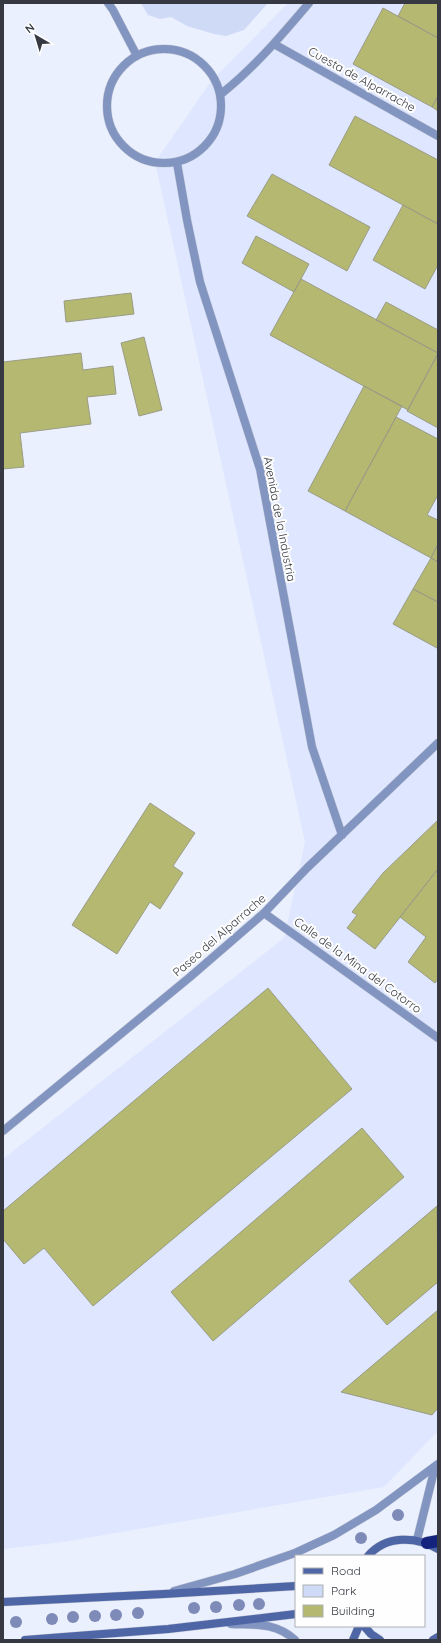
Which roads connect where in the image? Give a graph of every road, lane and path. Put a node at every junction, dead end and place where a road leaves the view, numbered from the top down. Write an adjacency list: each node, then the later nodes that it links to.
1 (108, 3): 4 (street)
2 (309, 3): 3 (street)
3 (274, 44): 5 (street); 6 (street, Cuesta de Alparrache)
4 (137, 56): 5 (street); 7 (street)
5 (221, 94): 7 (street)
6 (438, 136)
7 (177, 162): 9 (street, Avenida de la Industria)
8 (438, 743): 9 (street, Paseo del Alparrache)
9 (342, 836): 10 (street, Paseo del Alparrache)
10 (264, 913): 11 (street, Calle de la Mina del Cotorro); 12 (street, Paseo del Alparrache)
11 (438, 1038)
12 (3, 1131)
13 (437, 1465): 14 (street); 18 (street)
14 (427, 1541): 15 (street); 16 (street)
15 (438, 1549)
16 (369, 1555)
17 (295, 1586): 18 (street)
18 (164, 1594): 19 (street)
19 (3, 1602)
20 (295, 1614): 21 (street)
21 (216, 1624): 25 (street); 26 (street)
22 (359, 1627): 27 (street)
23 (365, 1627): 28 (street)
24 (438, 1637): 29 (street)
25 (25, 1640)
26 (295, 1640)
27 (353, 1640)
28 (380, 1640)
29 (433, 1640)

